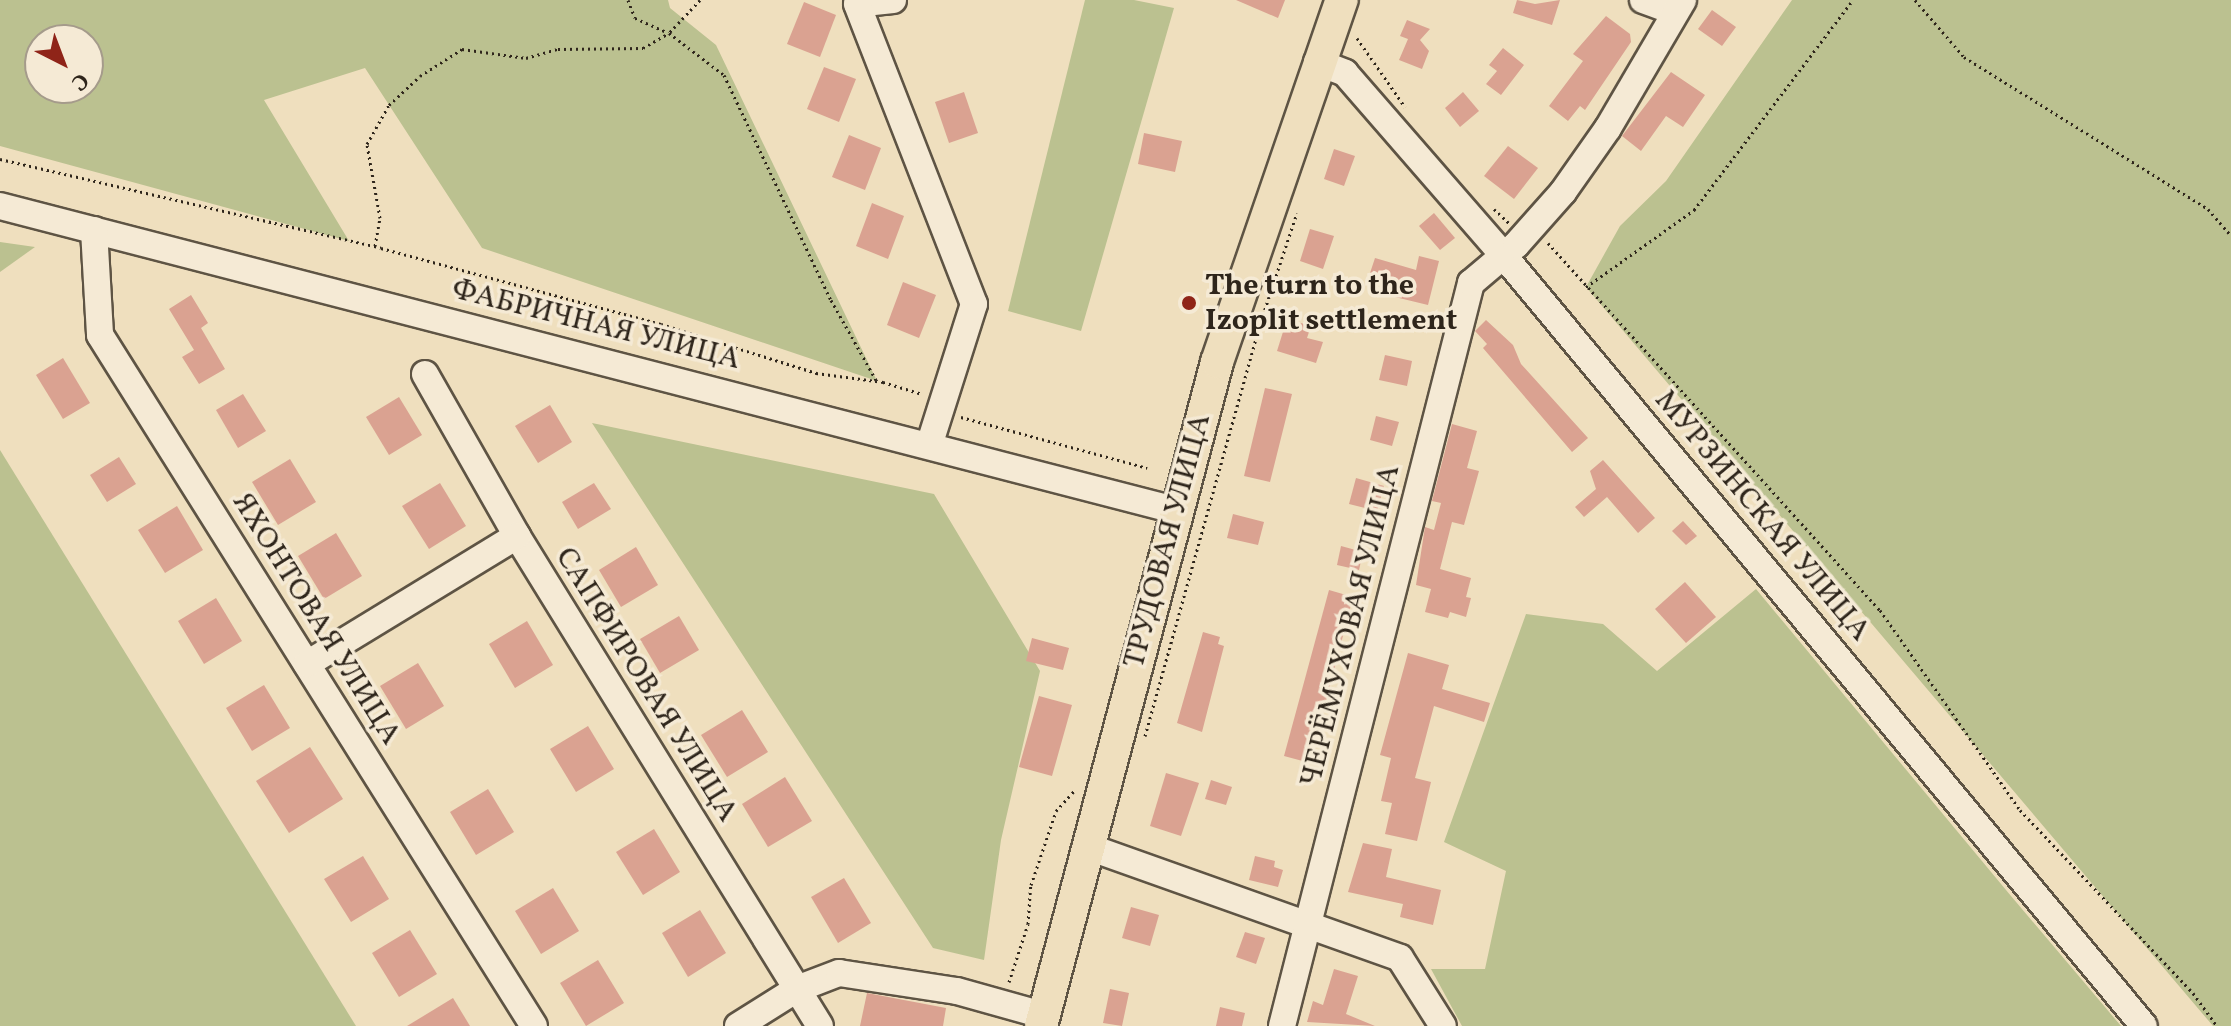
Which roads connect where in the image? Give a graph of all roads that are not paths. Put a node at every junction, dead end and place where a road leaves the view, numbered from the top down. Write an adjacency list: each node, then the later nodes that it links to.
1 (893, 0): 10 (street)
2 (1342, 0): 5 (main road, ТРУДОВАЯ УЛИЦА)
3 (1643, 0): 4 (street)
4 (1678, 5): 8 (street, ЧЕРЁМУХОВАЯ УЛИЦА)
5 (1317, 62): 8 (street, МУРЗИНСКАЯ УЛИЦА); 11 (main road, ТРУДОВАЯ УЛИЦА)
6 (0, 206): 7 (street, ФАБРИЧНАЯ УЛИЦА)
7 (94, 230): 10 (street, ФАБРИЧНАЯ УЛИЦА); 13 (street, ЯХОНТОВАЯ УЛИЦА)
8 (1510, 251): 15 (street, ЧЕРЁМУХОВАЯ УЛИЦА); 23 (street, МУРЗИНСКАЯ УЛИЦА)
9 (425, 374): 12 (street, САПФИРОВАЯ УЛИЦА)
10 (930, 443): 11 (street, ФАБРИЧНАЯ УЛИЦА)
11 (1175, 510): 14 (main road, ТРУДОВАЯ УЛИЦА)
12 (517, 536): 13 (street); 16 (street, САПФИРОВАЯ УЛИЦА)
13 (307, 664): 18 (street, ЯХОНТОВАЯ УЛИЦА)
14 (1086, 846): 15 (street); 17 (main road, ТРУДОВАЯ УЛИЦА)
15 (1306, 925): 21 (street, ЧЕРЁМУХОВАЯ УЛИЦА); 22 (street)
16 (797, 989): 17 (street); 19 (street); 20 (street, САПФИРОВАЯ УЛИЦА)
17 (1042, 1020)
18 (534, 1026)
19 (738, 1026)
20 (820, 1026)
21 (1282, 1026)
22 (1443, 1026)
23 (2144, 1026)

